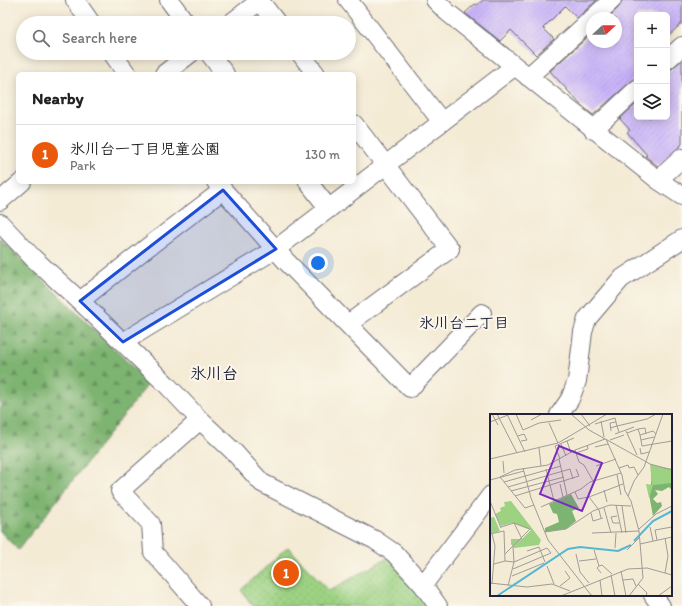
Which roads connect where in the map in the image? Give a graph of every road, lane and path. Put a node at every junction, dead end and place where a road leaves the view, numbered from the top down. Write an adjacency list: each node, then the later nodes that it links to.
1 (75, 0): 8 (street)
2 (169, 0): 9 (street)
3 (260, 0): 10 (street); 11 (street)
4 (348, 0): 25 (street)
5 (435, 0): 23 (street)
6 (612, 0): 7 (street)
7 (599, 12)
8 (86, 16)
9 (181, 16)
10 (239, 16)
11 (272, 16)
12 (586, 23): 23 (street)
13 (682, 46): 14 (street)
14 (670, 57)
15 (117, 60): 19 (street)
16 (182, 60): 20 (street)
17 (214, 60): 21 (street)
18 (305, 60): 22 (street)
19 (126, 72)
20 (167, 72)
21 (223, 72)
22 (314, 72)
23 (522, 72): 25 (street); 27 (street)
24 (634, 92): 27 (street)
25 (442, 122): 29 (street)
26 (356, 127): 29 (street)
27 (593, 130): 30 (street)
28 (682, 158): 30 (street)
29 (386, 165): 36 (street); 42 (street)
30 (658, 180): 34 (street)
31 (20, 184): 35 (street)
32 (310, 184): 36 (street)
33 (220, 186): 39 (street); 40 (street)
34 (682, 196)
35 (0, 201)
36 (329, 209): 39 (street)
37 (0, 223): 40 (street)
38 (682, 239): 44 (street)
39 (276, 249): 42 (street); 43 (street)
40 (80, 301): 43 (street)
41 (482, 313): 42 (street)
42 (348, 324)
43 (123, 342): 45 (street)
44 (560, 414)
45 (200, 420): 47 (street); 49 (street)
46 (490, 496): 47 (street)
47 (423, 585): 50 (street)
48 (654, 596): 51 (street)
49 (200, 606)
50 (438, 606)
51 (661, 606)

